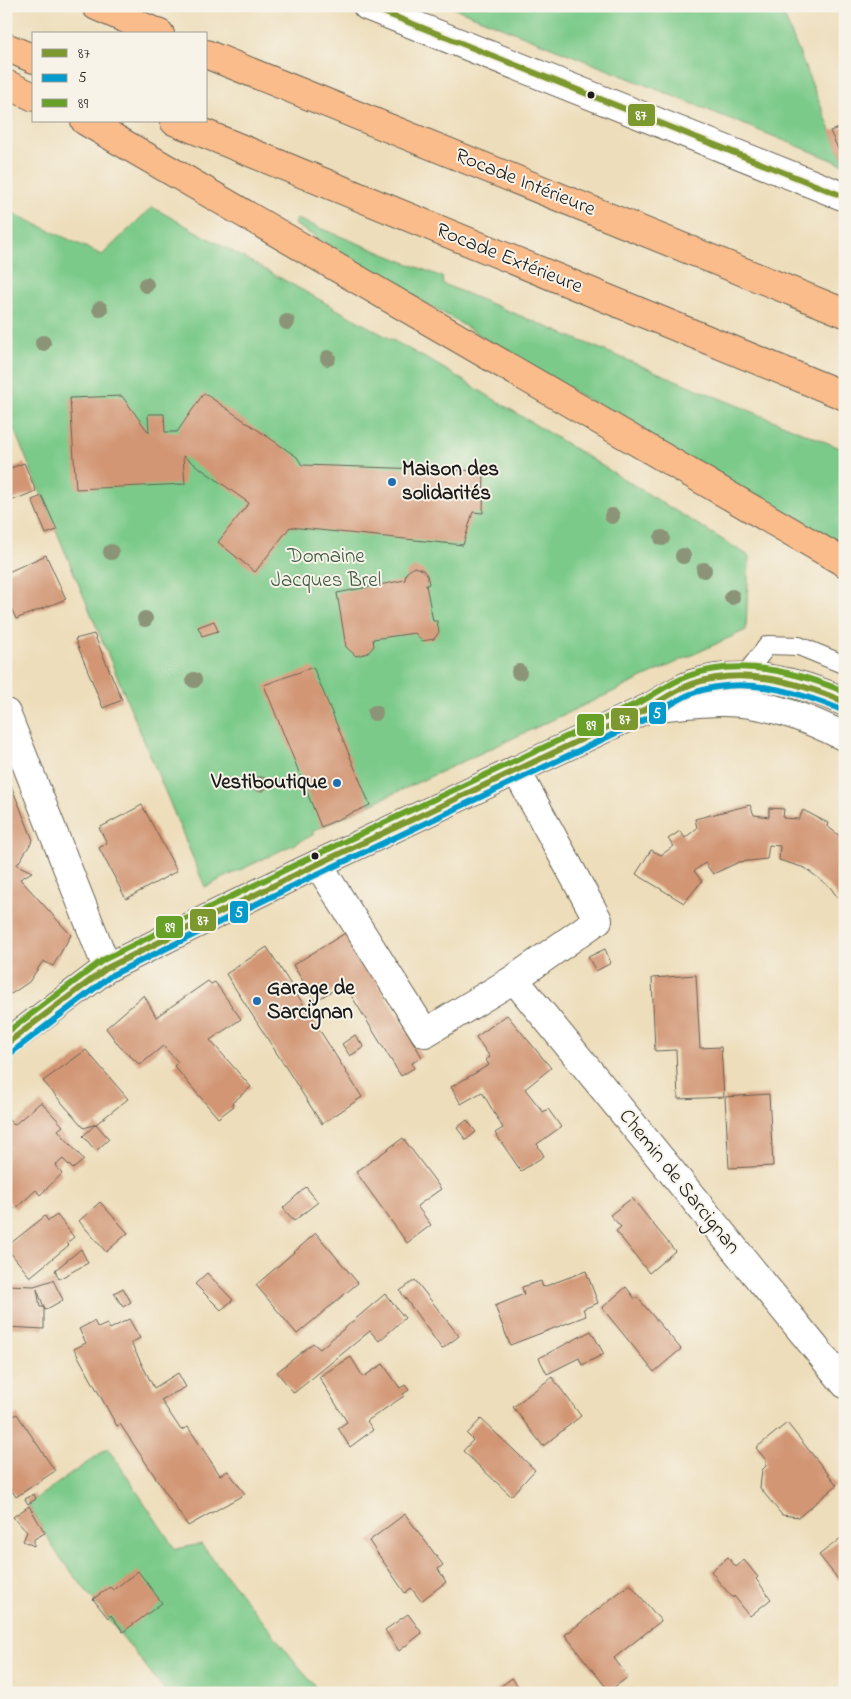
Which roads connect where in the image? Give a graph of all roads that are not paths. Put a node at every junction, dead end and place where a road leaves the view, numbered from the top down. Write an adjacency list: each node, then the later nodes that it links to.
1 (96, 6): 3 (highway)
2 (367, 6): 11 (street)
3 (155, 32)
4 (6, 47): 6 (highway)
5 (208, 55): 12 (highway, Rocade Intérieure)
6 (32, 58)
7 (6, 84): 8 (highway)
8 (32, 96)
9 (87, 122): 14 (highway)
10 (176, 122): 13 (highway, Rocade Extérieure)
11 (845, 196)
12 (845, 313)
13 (845, 396)
14 (845, 563)
15 (845, 665): 16 (lane)
16 (743, 677): 17 (street); 18 (street)
17 (845, 702)
18 (648, 708): 20 (street); 21 (street)
19 (7, 716): 23 (street)
20 (845, 737)
21 (516, 770): 22 (street); 24 (street)
22 (318, 864): 23 (street); 24 (street)
23 (107, 968): 25 (street)
24 (514, 979): 26 (street, Chemin de Sarcignan)
25 (7, 1045)
26 (845, 1384)

